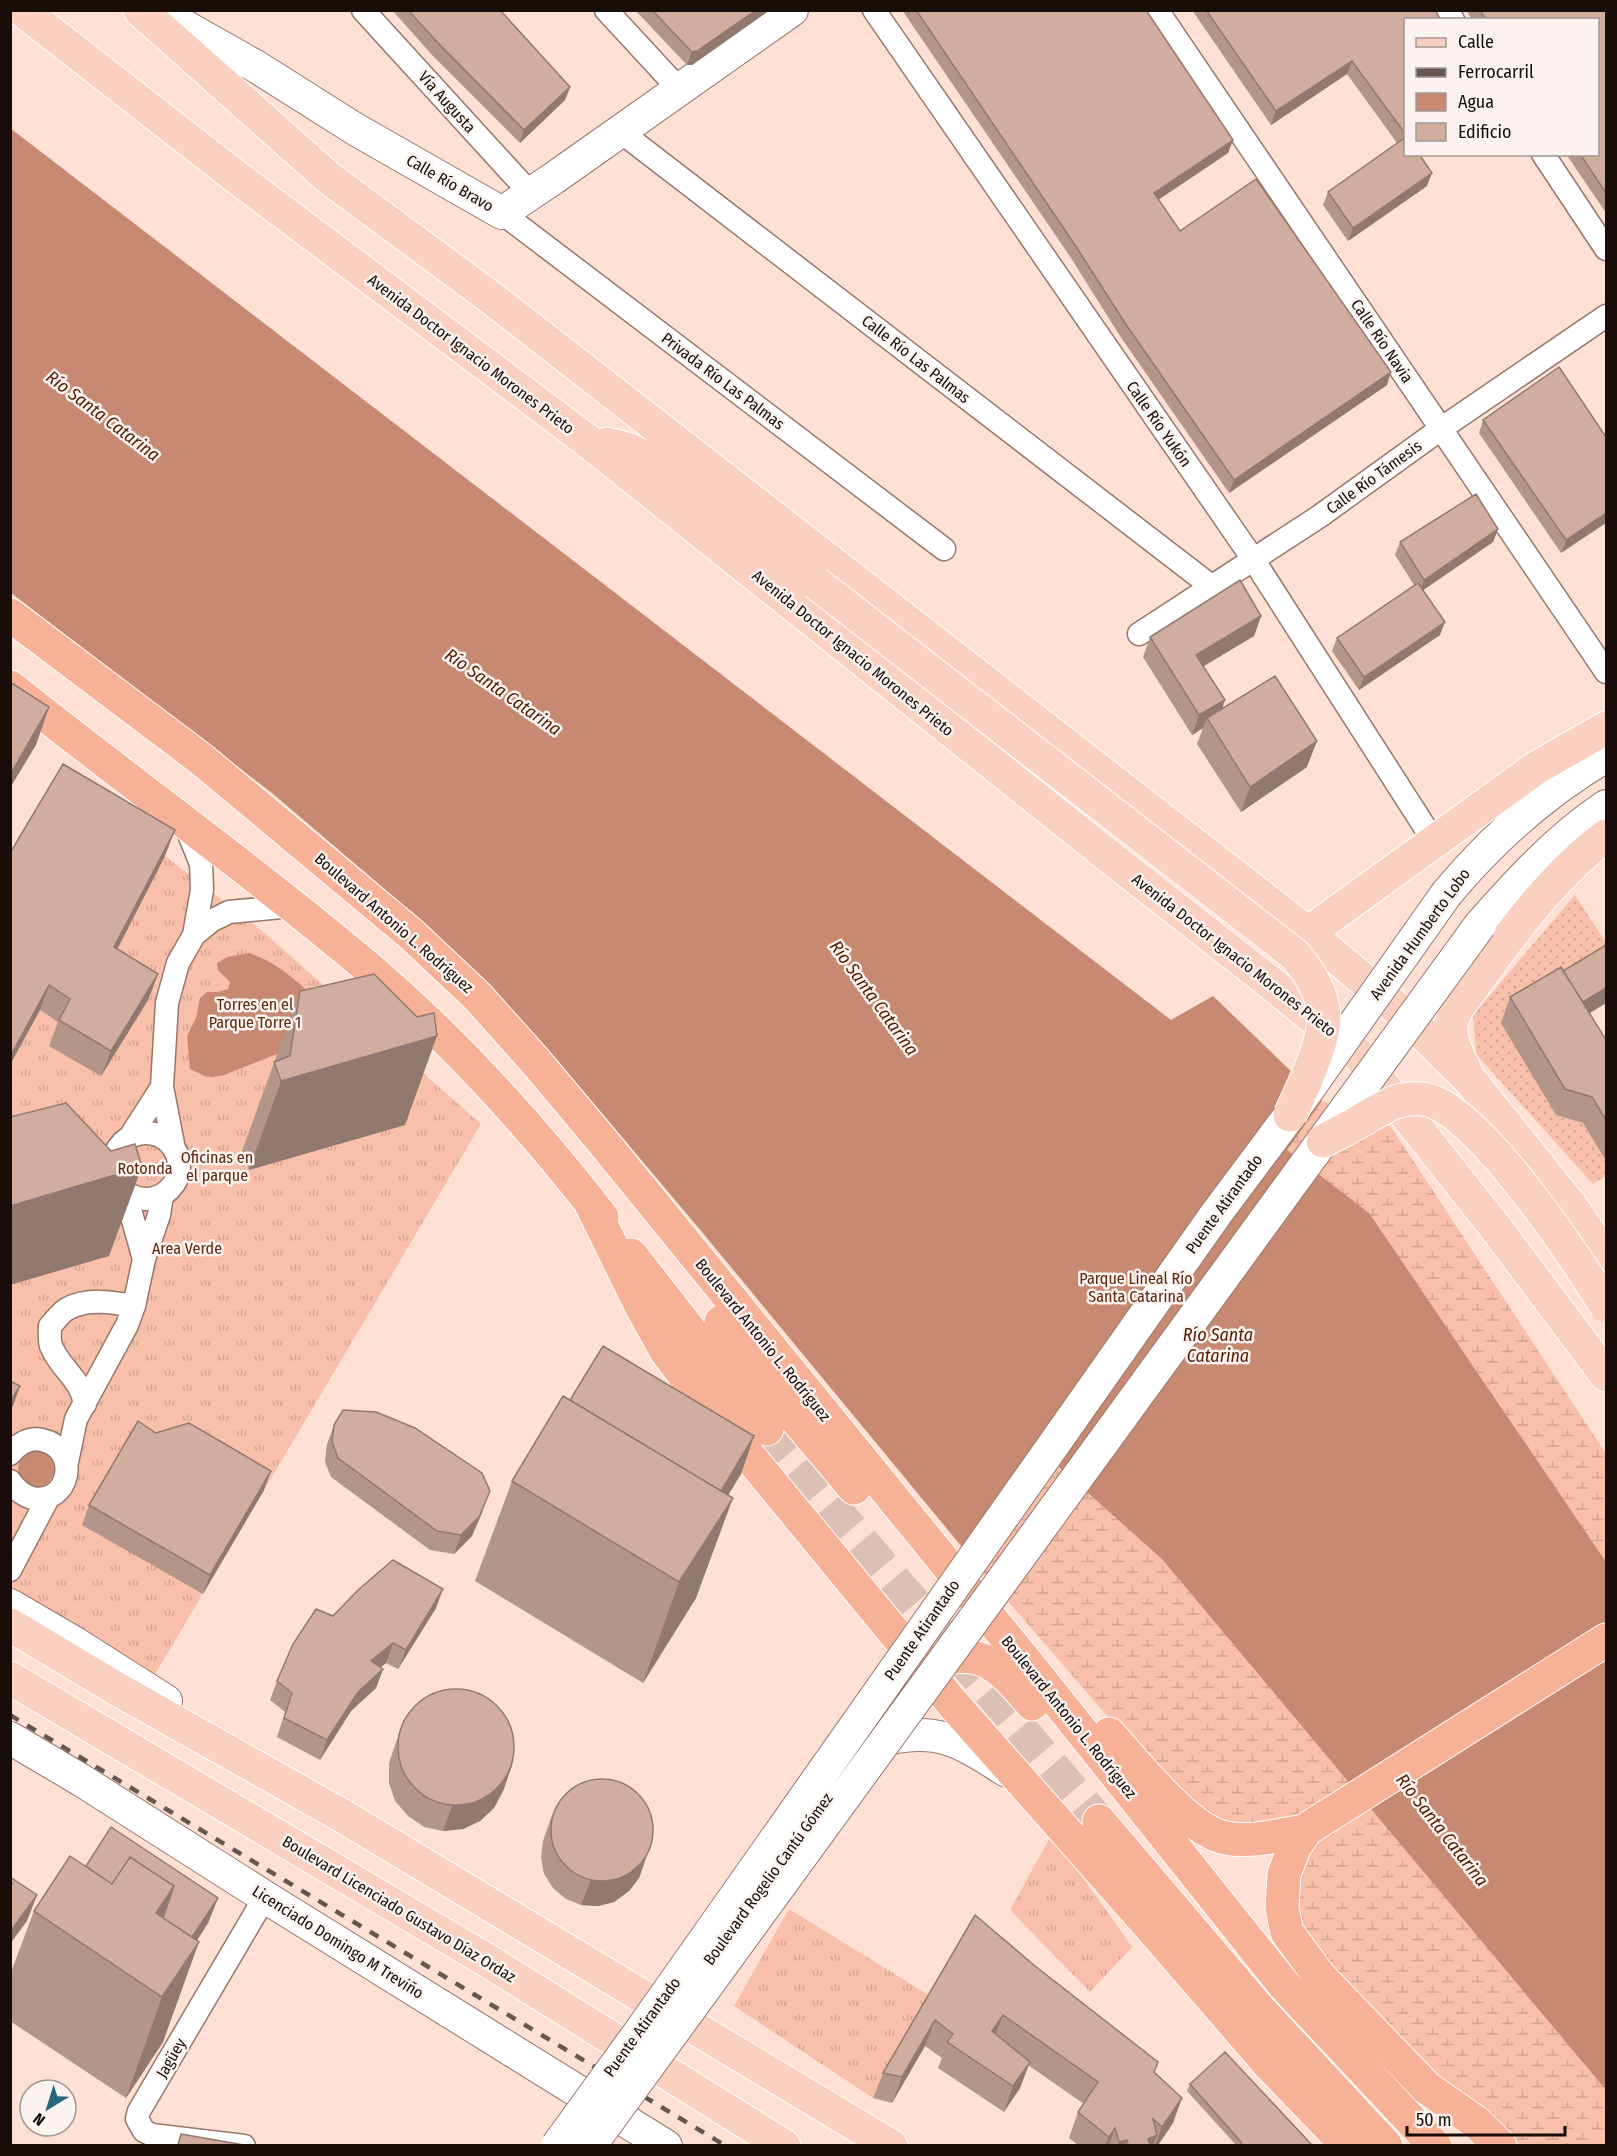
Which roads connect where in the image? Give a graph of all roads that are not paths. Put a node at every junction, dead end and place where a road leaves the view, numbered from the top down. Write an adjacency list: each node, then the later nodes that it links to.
1 (22, 10): 17 (main road, Avenida Doctor Ignacio Morones Prieto)
2 (140, 10): 32 (main road)
3 (156, 10): 13 (main road, Calle Río Bravo)
4 (363, 10): 12 (street, Vía Augusta)
5 (606, 10): 9 (street)
6 (792, 10): 9 (main road, Calle Río Bravo)
7 (874, 10): 19 (street, Calle Río Yukón)
8 (1157, 10): 16 (street, Calle Río Navia)
9 (679, 89): 10 (main road, Calle Río Bravo)
10 (621, 132): 12 (main road, Calle Río Bravo); 20 (street, Calle Río Las Palmas)
11 (1544, 156): 14 (street)
12 (531, 194): 13 (main road, Calle Río Bravo)
13 (502, 213): 18 (street, Privada Río Las Palmas)
14 (1606, 249)
15 (1606, 316): 16 (street, Calle Río Támesis)
16 (1442, 428): 19 (street, Calle Río Támesis); 23 (street, Calle Río Navia)
17 (585, 439): 36 (main road, bridge); 48 (main road, Avenida Doctor Ignacio Morones Prieto)
18 (944, 549)
19 (1253, 559): 20 (street, Calle Río Támesis); 30 (street, Calle Río Yukón)
20 (1211, 586): 22 (street, Calle Río Támesis)
21 (10, 615): 43 (highway, Boulevard Antonio L. Rodríguez)
22 (1139, 634)
23 (1606, 672)
24 (10, 687): 28 (highway)
25 (1606, 728): 30 (main road)
26 (1606, 756): 36 (main road, Avenida Humberto Lobo, bridge)
27 (1606, 806): 38 (main road, bridge)
28 (184, 823): 31 (highway); 33 (street)
29 (1606, 836): 34 (main road)
30 (1435, 843): 32 (main road)
31 (292, 906): 33 (street); 41 (highway)
32 (1308, 933): 34 (main road)
33 (194, 935): 35 (street)
34 (1470, 1080): 44 (main road)
35 (162, 1087): 37 (street); 39 (street)
36 (1290, 1115): 82 (main road, Puente Atirantado, bridge)
37 (130, 1137): 39 (street); 40 (street)
38 (1323, 1141): 47 (main road, bridge); 84 (main road, Puente Atirantado, bridge)
39 (174, 1149): 42 (street)
40 (132, 1195): 42 (street); 45 (street)
41 (589, 1200): 52 (highway); 61 (highway)
42 (161, 1205): 45 (street)
43 (680, 1238): 59 (highway); 64 (highway, Boulevard Antonio L. Rodríguez)
44 (1606, 1257)
45 (144, 1259): 46 (street)
46 (134, 1306): 51 (street); 51 (street)
47 (1606, 1306)
48 (1572, 1330): 49 (main road, Avenida Doctor Ignacio Morones Prieto); 50 (main road)
49 (1606, 1375)
50 (1606, 1391)
51 (80, 1412): 53 (street); 55 (street)
52 (767, 1429)
53 (37, 1439): 54 (street); 55 (street)
54 (10, 1454)
55 (67, 1462): 57 (street)
56 (10, 1481): 57 (street)
57 (48, 1498): 58 (street)
58 (10, 1570)
59 (936, 1593): 61 (highway); 63 (highway)
60 (11, 1609): 69 (main road)
61 (883, 1620): 63 (highway)
62 (1606, 1640): 72 (highway)
63 (921, 1666): 68 (main road, Boulevard Rogelio Cantú Gómez); 70 (highway); 74 (highway)
64 (1030, 1668): 72 (highway); 74 (highway, Boulevard Antonio L. Rodríguez)
65 (10, 1678): 66 (main road, Boulevard Licenciado Gustavo Díaz Ordaz)
66 (97, 1729): 69 (main road); 76 (main road, Boulevard Licenciado Gustavo Díaz Ordaz)
67 (10, 1738): 73 (main road, Licenciado Domingo M Treviño)
68 (867, 1742): 70 (main road); 75 (main road, Boulevard Rogelio Cantú Gómez)
69 (211, 1743): 75 (main road)
70 (1019, 1778): 80 (highway)
71 (1099, 1821): 88 (highway)
72 (1306, 1830): 78 (highway)
73 (265, 1897): 77 (main road, Licenciado Domingo M Treviño); 81 (street, Jagüey)
74 (1224, 1909): 89 (highway, Boulevard Antonio L. Rodríguez)
75 (671, 2014): 76 (main road, Boulevard Rogelio Cantú Gómez); 87 (main road)
76 (641, 2055): 77 (main road, Boulevard Rogelio Cantú Gómez); 86 (main road, Boulevard Licenciado Gustavo Díaz Ordaz)
77 (608, 2098): 79 (main road); 83 (main road, Boulevard Rogelio Cantú Gómez)
78 (1478, 2134): 90 (highway)
79 (623, 2135): 85 (main road)
80 (1337, 2139)
81 (244, 2145)
82 (557, 2145)
83 (571, 2145)
84 (590, 2145)
85 (666, 2145)
86 (784, 2145)
87 (891, 2145)
88 (1386, 2145)
89 (1435, 2145)
90 (1500, 2145)

